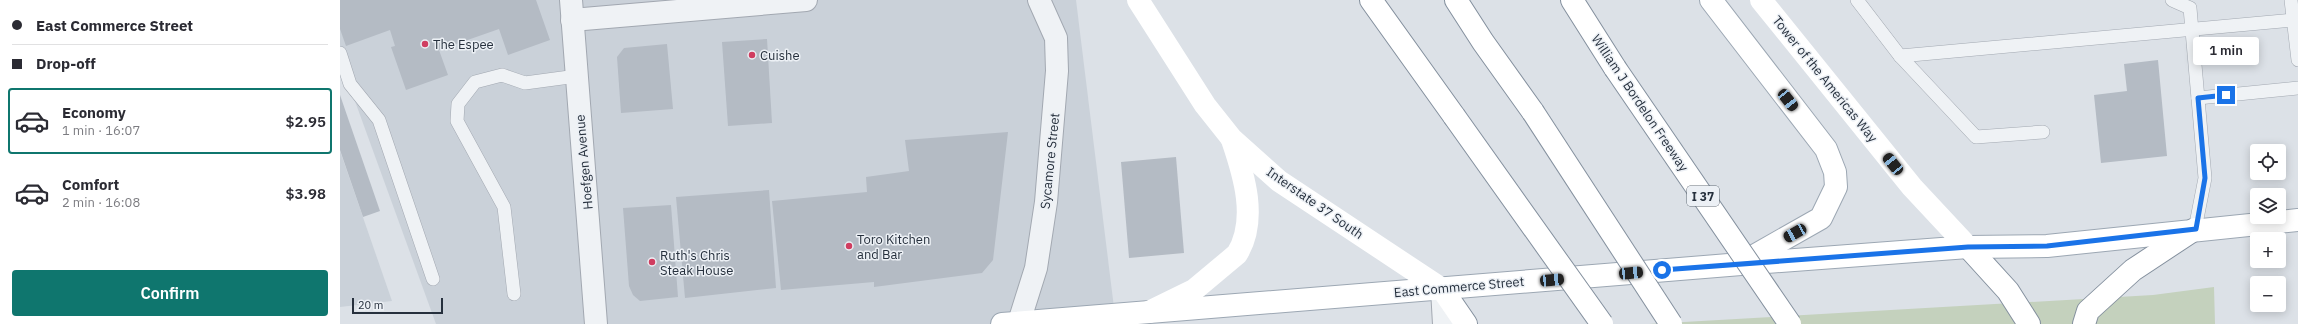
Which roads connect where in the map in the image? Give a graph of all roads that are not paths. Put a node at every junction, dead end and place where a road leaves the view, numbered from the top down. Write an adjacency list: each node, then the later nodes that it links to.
1 (806, 0): 12 (street)
2 (1039, 0): 31 (street, Sycamore Street)
3 (1138, 0): 22 (main road, Interstate 37 South)
4 (1370, 0): 35 (main road, bridge)
5 (1456, 0): 36 (main road, bridge)
6 (1572, 0): 37 (main road, William J Bordelon Freeway / I 37, bridge)
7 (1711, 0): 26 (main road)
8 (1761, 0): 25 (main road, Tower of the Americas Way)
9 (1857, 0): 16 (lane)
10 (2172, 0): 14 (lane)
11 (2291, 0): 13 (lane)
12 (572, 10): 18 (street, Hoefgen Avenue)
13 (2294, 20): 14 (lane); 17 (lane)
14 (2192, 28): 16 (lane); 20 (lane)
15 (340, 53): 27 (lane)
16 (1900, 56): 21 (lane)
17 (2298, 60)
18 (577, 76): 29 (lane); 32 (street, Hoefgen Avenue)
19 (2298, 88): 20 (lane)
20 (2198, 98): 24 (lane)
21 (2043, 132)
22 (1232, 139): 28 (main road, Interstate 37 South); 30 (main road)
23 (2298, 220): 24 (main road, East Commerce Street)
24 (2196, 229): 25 (main road, East Commerce Street); 39 (main road)
25 (1968, 247): 26 (main road, East Commerce Street); 38 (main road, Tower of the Americas Way)
26 (1741, 264): 28 (main road, East Commerce Street)
27 (433, 279)
28 (1442, 289): 30 (main road, East Commerce Street); 33 (street); 34 (main road)
29 (514, 294)
30 (1149, 312): 31 (main road, East Commerce Street)
31 (1010, 323)
32 (596, 324)
33 (1444, 324)
34 (1466, 324)
35 (1602, 324)
36 (1671, 324)
37 (1790, 324)
38 (2029, 324)
39 (2084, 324)

